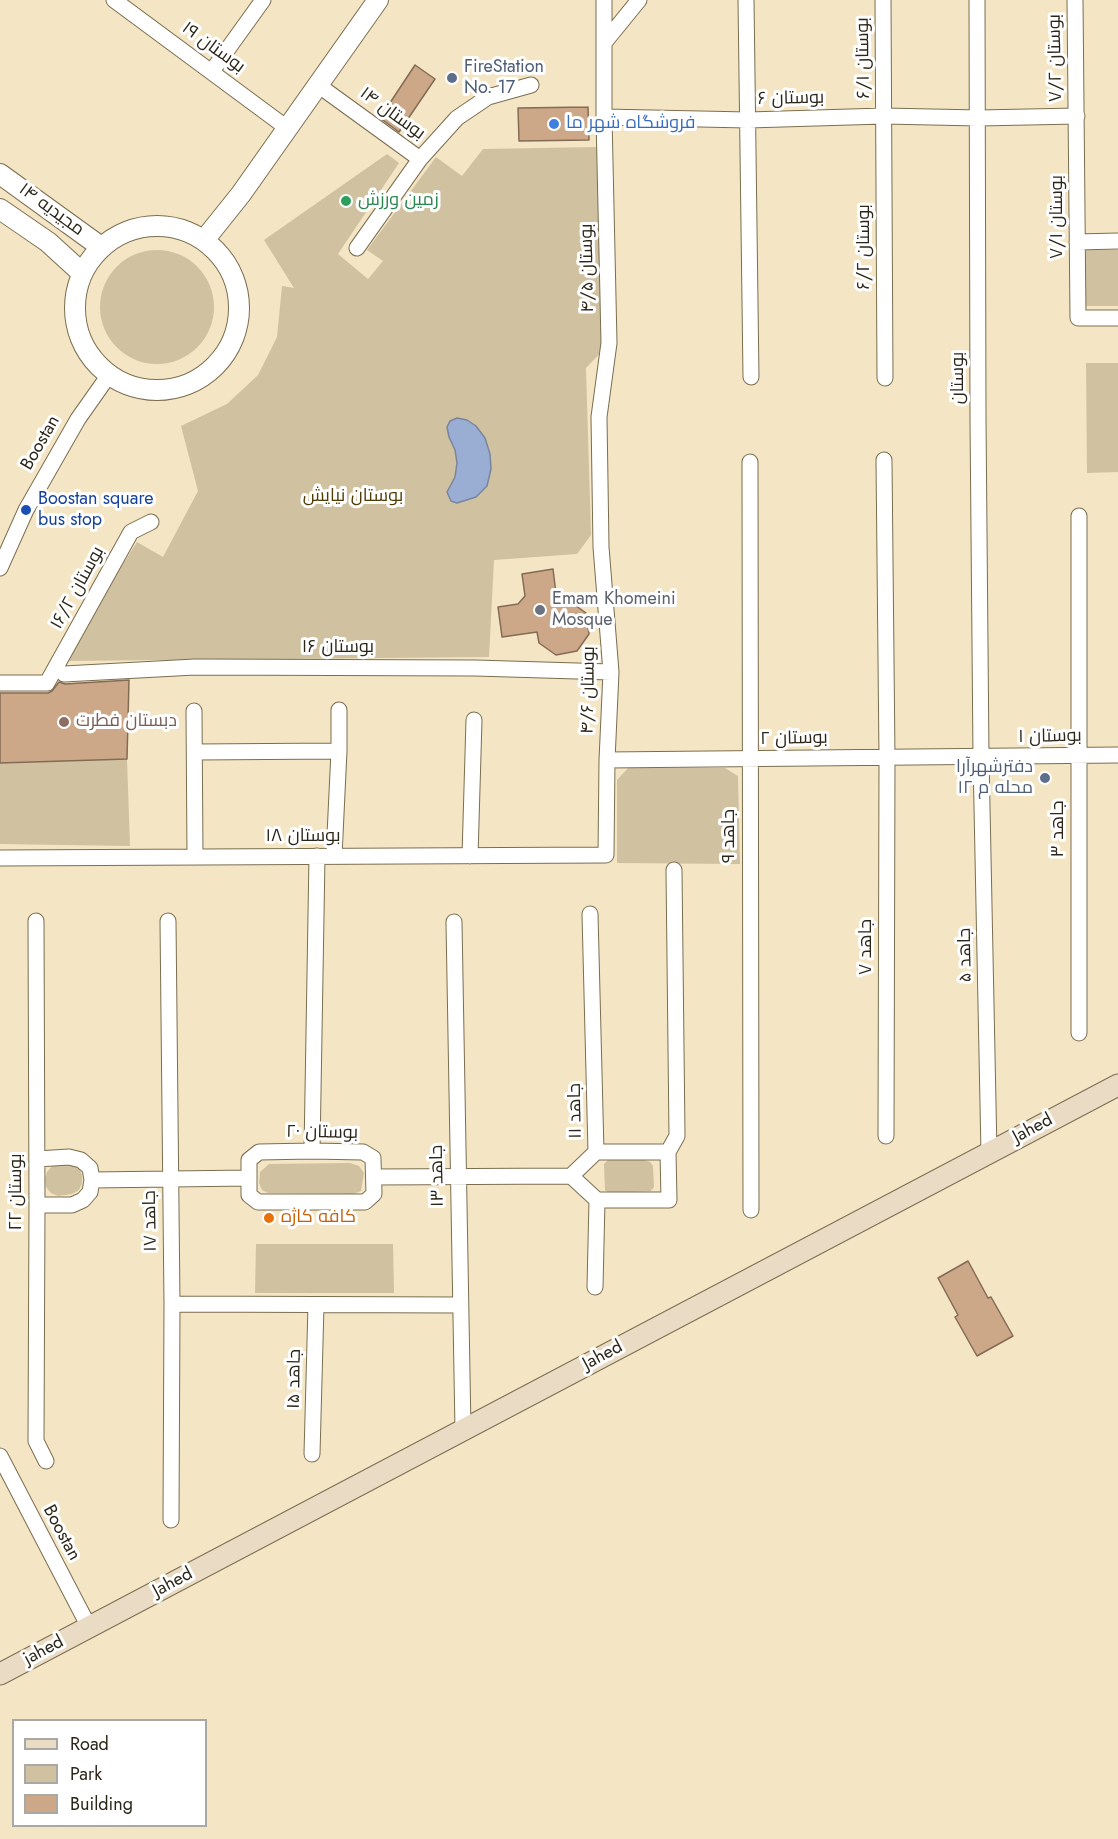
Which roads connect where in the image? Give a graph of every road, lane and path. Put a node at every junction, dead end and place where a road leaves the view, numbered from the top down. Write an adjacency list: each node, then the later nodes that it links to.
1 (114, 0): 11 (street, بوستان ۱۹)
2 (263, 0): 11 (street)
3 (378, 0): 12 (street)
4 (604, 0): 10 (street, بوستان ۴/۵)
5 (639, 0): 10 (street)
6 (746, 0): 18 (street)
7 (883, 0): 14 (street, بوستان ۶/۱)
8 (977, 0): 17 (street, بوستان)
9 (1075, 0): 15 (street, بوستان ۷/۲)
10 (604, 43): 16 (street, بوستان ۴/۵)
11 (212, 71): 19 (street, بوستان ۱۹)
12 (318, 85): 19 (street); 20 (street, بوستان ۱۴)
13 (531, 85): 20 (street, بوستان ۱۴)
14 (884, 116): 17 (street, بوستان ۶); 18 (street, بوستان ۶); 32 (street, بوستان ۶/۲)
15 (1077, 116): 17 (street, بوستان ۶); 24 (street, بوستان ۷/۱)
16 (604, 117): 18 (street, بوستان ۶); 33 (street, بوستان ۴/۵)
17 (979, 118): 49 (street, بوستان)
18 (748, 120): 31 (street)
19 (287, 128): 23 (street)
20 (420, 159): 27 (street)
21 (0, 174): 26 (street, مجیدیه ۱۴)
22 (0, 209): 28 (street)
23 (205, 239): 26 (street); 30 (street)
24 (1077, 242): 25 (street); 29 (street, بوستان ۷/۱)
25 (1118, 242)
26 (101, 247): 28 (street)
27 (357, 248)
28 (82, 273): 30 (street)
29 (1118, 318)
30 (109, 375): 38 (street, Boostan)
31 (751, 377)
32 (885, 378)
33 (599, 417): 39 (street, بوستان ۴/۶)
34 (884, 460): 50 (street, جاهد ۷)
35 (750, 462): 51 (street, جاهد ۹)
36 (1079, 516): 47 (street, جاهد ۳)
37 (151, 522): 41 (street, بوستان ۱۶/۲)
38 (0, 568)
39 (612, 672): 40 (street, بوستان ۱۶); 52 (street, بوستان ۴/۶)
40 (64, 674)
41 (0, 683)
42 (339, 710): 45 (street)
43 (194, 711): 46 (street)
44 (474, 720): 56 (street)
45 (339, 751): 46 (street); 55 (street)
46 (195, 752): 57 (street)
47 (1078, 756): 48 (street, بوستان ۱); 49 (street, بوستان ۱); 64 (street, جاهد ۳)
48 (1118, 756)
49 (981, 757): 50 (street, بوستان ۲); 70 (street, جاهد ۵)
50 (886, 758): 51 (street, بوستان ۲); 66 (street, جاهد ۷)
51 (750, 759): 52 (street, بوستان ۲); 80 (street, جاهد ۹)
52 (607, 760): 53 (street, بوستان ۴/۶)
53 (606, 855): 56 (street, بوستان ۱۸)
54 (317, 856): 55 (street, بوستان ۱۸); 57 (street, بوستان ۱۸); 67 (street)
55 (334, 856): 56 (street, بوستان ۱۸)
56 (470, 856)
57 (195, 857): 58 (street, بوستان ۱۸)
58 (0, 858)
59 (674, 870): 69 (street)
60 (590, 914): 68 (street, جاهد ۱۱)
61 (36, 921): 71 (street, بوستان ۲۲)
62 (168, 921): 76 (street, جاهد ۱۷)
63 (454, 922): 72 (street, جاهد ۱۳)
64 (1079, 1033)
65 (1118, 1085): 70 (main road, Jahed)
66 (886, 1136)
67 (312, 1151): 74 (street, بوستان ۲۰); 75 (street, بوستان ۲۰)
68 (596, 1152): 69 (street); 73 (street, جاهد ۱۱)
69 (668, 1152): 78 (street)
70 (989, 1153): 85 (main road, Jahed)
71 (37, 1159): 77 (street); 79 (street, بوستان ۲۲)
72 (458, 1176): 73 (street); 74 (street); 84 (street, جاهد ۱۳)
73 (571, 1176): 78 (street)
74 (374, 1177): 75 (street)
75 (249, 1178): 76 (street)
76 (170, 1179): 77 (street); 82 (street, جاهد ۱۷)
77 (92, 1180): 79 (street)
78 (597, 1200): 81 (street)
79 (37, 1205): 88 (street, بوستان ۲۲)
80 (751, 1210)
81 (595, 1287)
82 (172, 1304): 83 (street); 89 (street, جاهد ۱۷)
83 (316, 1305): 84 (street); 86 (street, جاهد ۱۵)
84 (460, 1305): 85 (street, جاهد ۱۳)
85 (463, 1430): 90 (main road, Jahed)
86 (312, 1454)
87 (0, 1456): 90 (street, Boostan)
88 (46, 1461)
89 (171, 1520)
90 (89, 1627): 91 (main road, jahed)
91 (0, 1674)

